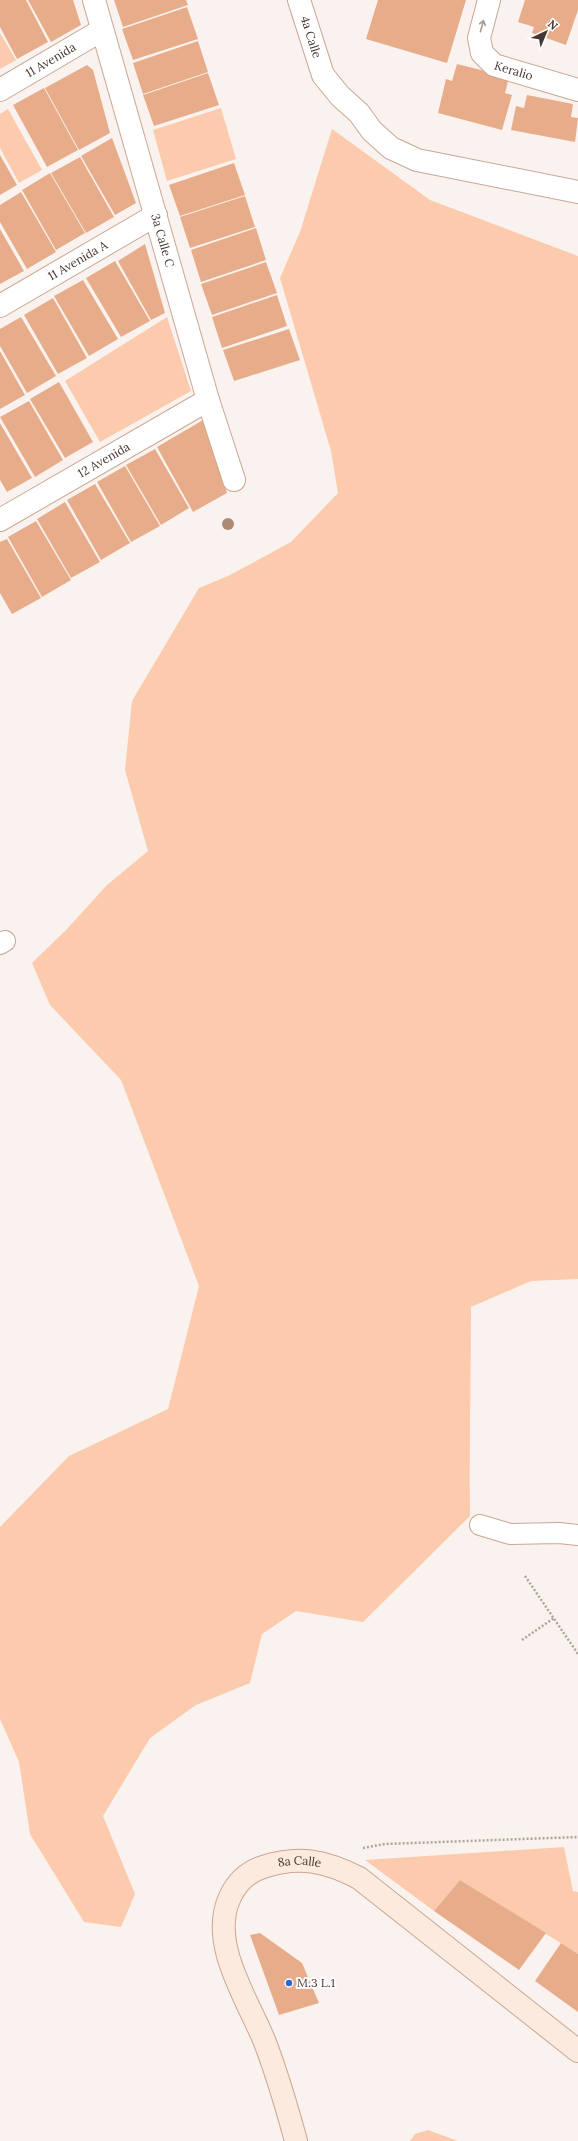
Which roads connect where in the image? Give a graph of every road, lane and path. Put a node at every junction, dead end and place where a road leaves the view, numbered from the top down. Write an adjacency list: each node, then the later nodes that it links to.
1 (94, 0): 4 (street, 3a Calle C)
2 (299, 0): 7 (street, 4a Calle)
3 (489, 0): 6 (street, Keralio, one-way to 3)
4 (102, 30): 5 (street, 11 Avenida); 8 (street, 3a Calle C)
5 (0, 90)
6 (578, 90)
7 (578, 192)
8 (156, 215): 9 (street, 11 Avenida A); 10 (street, 3a Calle C)
9 (0, 306)
10 (208, 400): 11 (street, 3a Calle C); 12 (street, 12 Avenida)
11 (234, 480)
12 (0, 520)
13 (480, 1525): 14 (lane)
14 (578, 1535)
15 (525, 1576): 16 (path)
16 (554, 1618): 17 (path); 18 (path)
17 (522, 1640)
18 (578, 1654)
19 (578, 1837): 20 (path)
20 (317, 1862): 21 (main road, 8a Calle); 22 (main road, 8a Calle)
21 (578, 2051)
22 (296, 2141)

